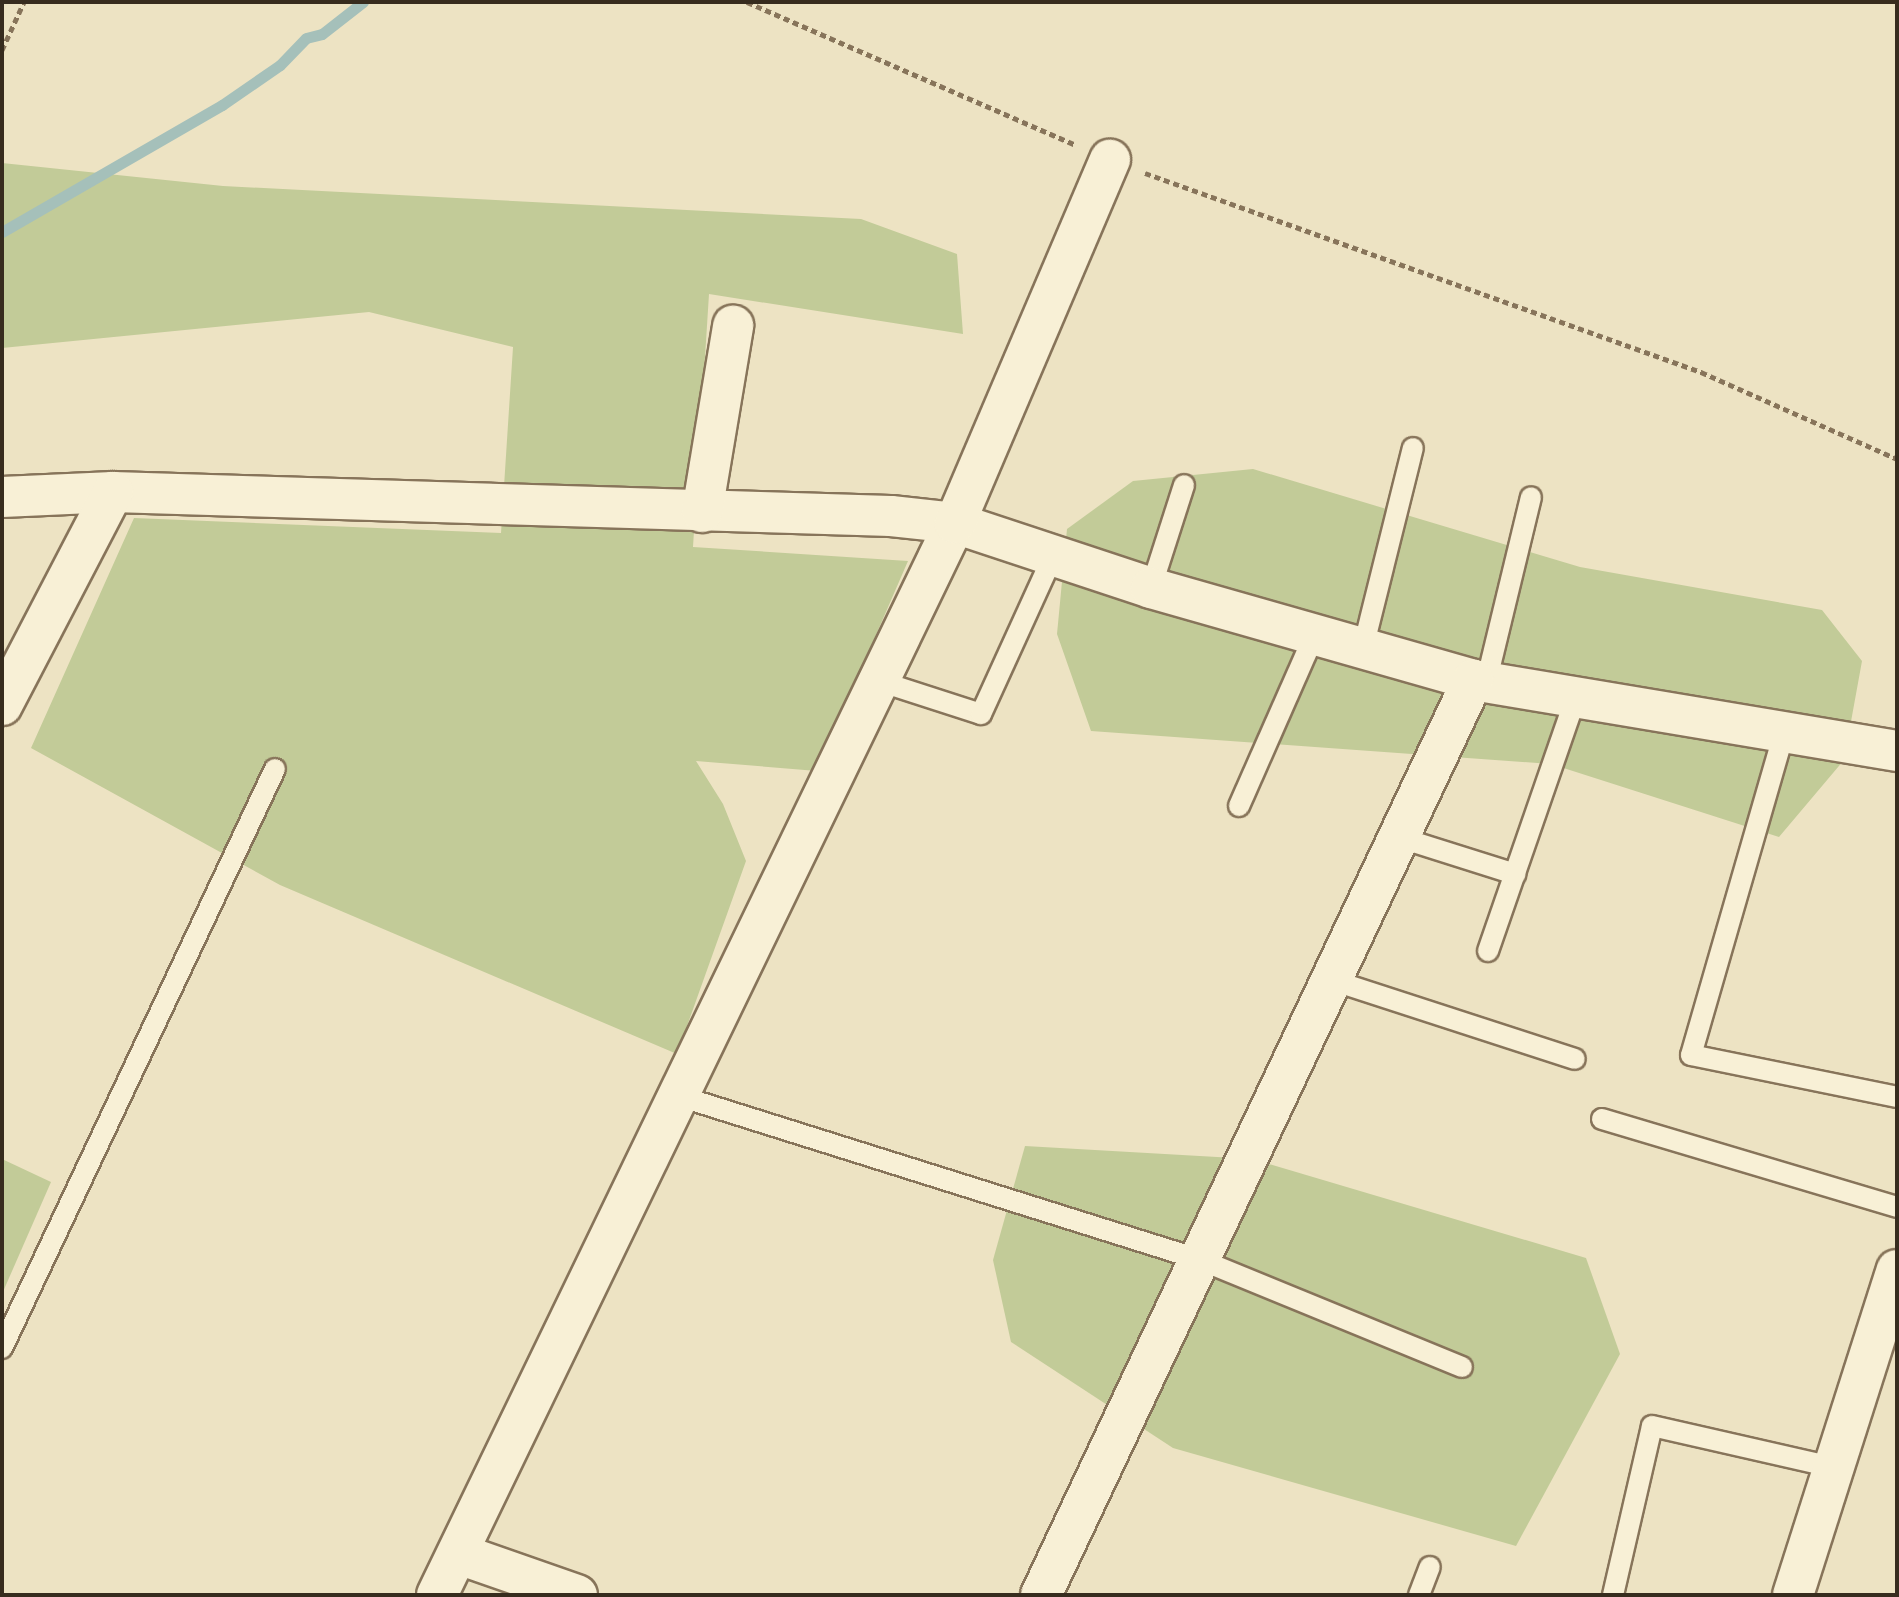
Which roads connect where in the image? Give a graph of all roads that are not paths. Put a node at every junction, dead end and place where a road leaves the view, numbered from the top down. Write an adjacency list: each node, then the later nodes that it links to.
1 (1110, 160): 9 (street)
2 (733, 326): 8 (street)
3 (1413, 448): 13 (lane)
4 (1184, 485): 11 (lane)
5 (113, 492): 6 (street); 8 (street); 17 (street)
6 (2, 497)
7 (1531, 497): 15 (lane)
8 (702, 512): 9 (street)
9 (955, 523): 10 (street); 14 (street)
10 (1052, 558): 11 (street); 14 (lane)
11 (1151, 588): 12 (street)
12 (1315, 634): 13 (street); 21 (lane)
13 (1363, 648): 15 (street)
14 (879, 681): 27 (street)
15 (1480, 681): 16 (street); 22 (street)
16 (1576, 697): 18 (street); 23 (lane)
17 (2, 705)
18 (1784, 733): 19 (street); 28 (lane)
19 (1897, 751)
20 (275, 769): 34 (lane)
21 (1239, 806)
22 (1401, 838): 23 (lane); 25 (street)
23 (1515, 874): 24 (lane)
24 (1488, 951)
25 (1335, 981): 26 (lane); 31 (street)
26 (1575, 1059)
27 (679, 1096): 31 (lane); 37 (street)
28 (1897, 1097)
29 (1602, 1119): 30 (lane)
30 (1897, 1207)
31 (1201, 1260): 35 (lane); 41 (street)
32 (1897, 1270): 33 (street)
33 (1891, 1312): 36 (street)
34 (2, 1348)
35 (1462, 1367)
36 (1832, 1467): 43 (lane); 44 (street)
37 (459, 1554): 39 (street); 40 (street)
38 (1430, 1567): 42 (lane)
39 (437, 1595)
40 (577, 1595)
41 (1041, 1595)
42 (1419, 1595)
43 (1613, 1595)
44 (1793, 1595)

